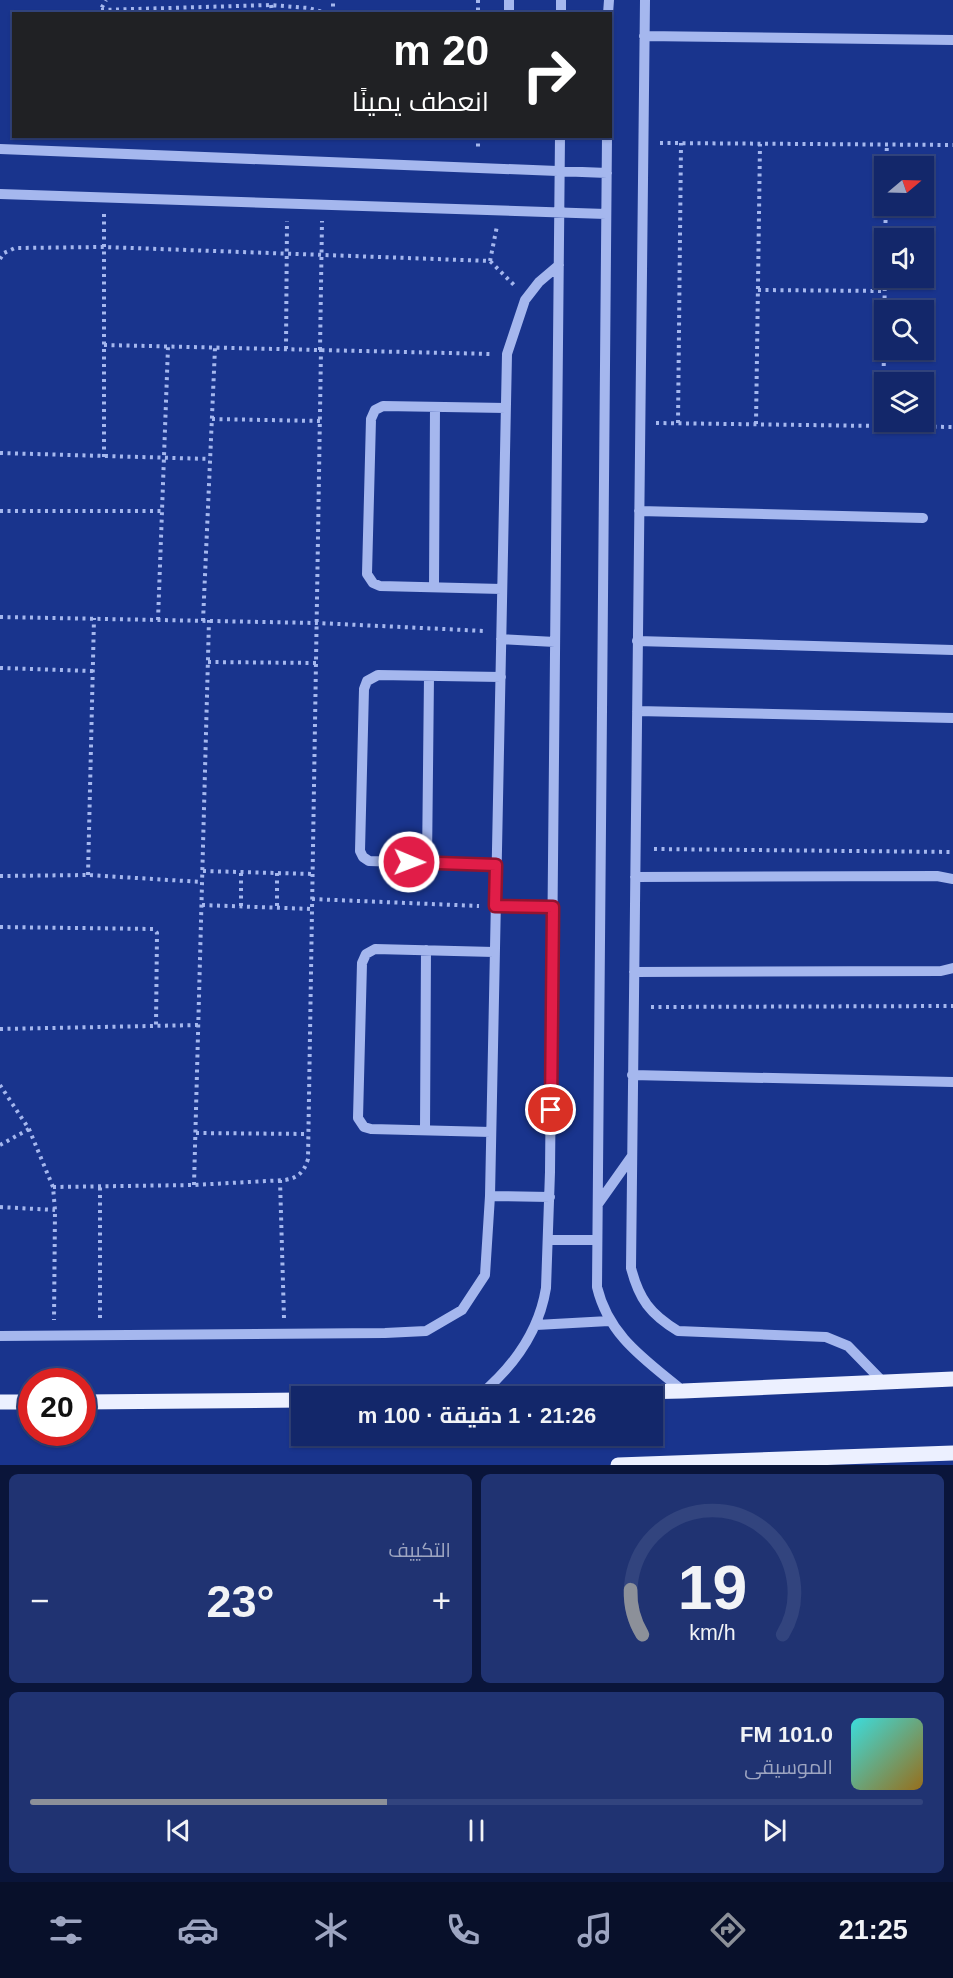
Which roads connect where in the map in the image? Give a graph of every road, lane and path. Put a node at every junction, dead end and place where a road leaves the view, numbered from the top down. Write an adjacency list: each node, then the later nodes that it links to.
1 (106, 0): 6 (path)
2 (645, 0): 8 (street)
3 (271, 5): 4 (path); 5 (path); 7 (path)
4 (162, 11): 6 (path)
5 (308, 11)
6 (99, 12)
7 (272, 12)
8 (644, 36): 9 (street); 12 (street)
9 (953, 40)
10 (560, 138): 19 (street)
11 (607, 138): 20 (street)
12 (643, 143): 13 (path); 48 (street)
13 (681, 143): 14 (path); 49 (path)
14 (760, 144): 15 (path); 34 (path)
15 (886, 144): 16 (path); 18 (path)
16 (953, 145)
17 (0, 149): 19 (street)
18 (886, 156)
19 (560, 171): 20 (street); 26 (street)
20 (607, 174): 27 (street)
21 (0, 194): 22 (street)
22 (104, 198): 23 (street); 28 (path)
23 (288, 204): 24 (street); 29 (path)
24 (322, 205): 25 (street); 30 (path)
25 (500, 212): 26 (street); 32 (path)
26 (560, 214): 27 (street); 33 (street)
27 (606, 214): 128 (street)
28 (104, 247): 29 (path); 31 (path); 37 (path)
29 (287, 254): 30 (path); 40 (path)
30 (321, 255): 32 (path); 41 (path)
31 (0, 259)
32 (489, 261): 36 (path)
33 (559, 266): 36 (street); 72 (street)
34 (758, 290): 35 (path); 50 (path)
35 (885, 291): 43 (path)
36 (525, 300): 42 (street)
37 (104, 345): 38 (path); 55 (path)
38 (168, 347): 39 (path); 56 (path)
39 (214, 348): 40 (path); 46 (path)
40 (286, 349): 41 (path)
41 (321, 350): 42 (path); 47 (path)
42 (507, 354): 45 (street)
43 (884, 372)
44 (435, 407): 45 (street); 62 (street); 62 (street)
45 (506, 408): 63 (street)
46 (212, 419): 47 (path); 57 (path)
47 (320, 421): 69 (path)
48 (640, 423): 49 (path); 60 (street)
49 (678, 423): 50 (path)
50 (756, 424): 51 (path)
51 (874, 426)
52 (934, 427): 53 (path)
53 (953, 427)
54 (0, 453): 55 (path)
55 (104, 457): 56 (path)
56 (164, 458): 57 (path); 59 (path)
57 (210, 459): 68 (path)
58 (0, 511): 59 (path)
59 (162, 511): 66 (path)
60 (639, 511): 61 (street); 71 (street)
61 (923, 518)
62 (434, 587): 63 (street)
63 (502, 589): 70 (street)
64 (0, 617): 65 (path)
65 (94, 618): 66 (path); 77 (path)
66 (158, 620): 68 (path)
67 (209, 620): 68 (path); 69 (path); 74 (path)
68 (203, 621)
69 (317, 623): 70 (path); 75 (path)
70 (501, 635): 72 (street); 79 (street)
71 (637, 641): 73 (street); 80 (street)
72 (555, 642): 99 (street)
73 (953, 650)
74 (208, 662): 75 (path); 86 (path)
75 (316, 663): 89 (path)
76 (0, 668): 77 (path)
77 (93, 670): 90 (path)
78 (429, 676): 79 (street); 84 (street); 84 (street)
79 (501, 677): 85 (street)
80 (637, 711): 81 (street); 82 (street)
81 (953, 718)
82 (635, 849): 83 (path); 92 (street)
83 (953, 852)
84 (427, 863): 85 (street)
85 (496, 865): 98 (street)
86 (203, 871): 87 (path); 94 (path)
87 (241, 873): 88 (path); 97 (path)
88 (277, 873): 89 (path); 100 (path)
89 (313, 874): 95 (path)
90 (88, 875): 91 (path); 94 (path)
91 (0, 876)
92 (634, 877): 93 (street); 106 (street)
93 (953, 879)
94 (202, 882): 96 (path)
95 (312, 899): 98 (path); 101 (path)
96 (202, 905): 97 (path); 109 (path)
97 (241, 906): 100 (path)
98 (495, 906): 99 (street); 104 (street)
99 (553, 907): 127 (street)
100 (277, 908): 101 (path)
101 (312, 909): 119 (path)
102 (0, 927): 110 (path)
103 (426, 950): 104 (street); 116 (street); 116 (street)
104 (494, 952): 117 (street)
105 (953, 968): 106 (street)
106 (633, 972): 108 (street)
107 (953, 1006): 108 (path)
108 (633, 1007): 112 (street)
109 (198, 1025): 110 (path); 118 (path)
110 (156, 1026): 111 (path)
111 (0, 1029)
112 (633, 1075): 113 (street); 121 (street)
113 (953, 1082)
114 (0, 1085): 115 (path)
115 (29, 1129): 120 (path); 124 (path)
116 (425, 1130): 117 (street)
117 (491, 1132): 126 (street)
118 (196, 1133): 119 (path); 123 (path)
119 (308, 1134): 122 (path)
120 (0, 1145)
121 (632, 1156): 128 (street); 140 (street)
122 (280, 1180): 123 (path); 135 (path)
123 (194, 1185): 125 (path)
124 (53, 1187): 125 (path); 130 (path)
125 (100, 1187): 138 (path)
126 (490, 1196): 127 (street); 135 (street)
127 (550, 1197): 131 (street)
128 (598, 1204): 132 (street)
129 (0, 1207): 130 (path)
130 (55, 1210): 136 (path)
131 (549, 1240): 132 (street); 134 (street)
132 (596, 1240): 133 (street)
133 (609, 1321): 134 (street); 143 (street)
134 (536, 1325): 141 (street)
135 (284, 1334): 138 (street)
136 (54, 1335): 137 (street); 138 (street)
137 (0, 1336)
138 (100, 1336)
139 (953, 1379): 140 (main road)
140 (883, 1382): 143 (main road)
141 (489, 1386)
142 (663, 1391): 143 (main road)
143 (683, 1391)
144 (291, 1400): 147 (main road)
145 (0, 1402): 146 (main road)
146 (18, 1402)
147 (96, 1402)
148 (953, 1453): 149 (main road)
149 (618, 1465)

